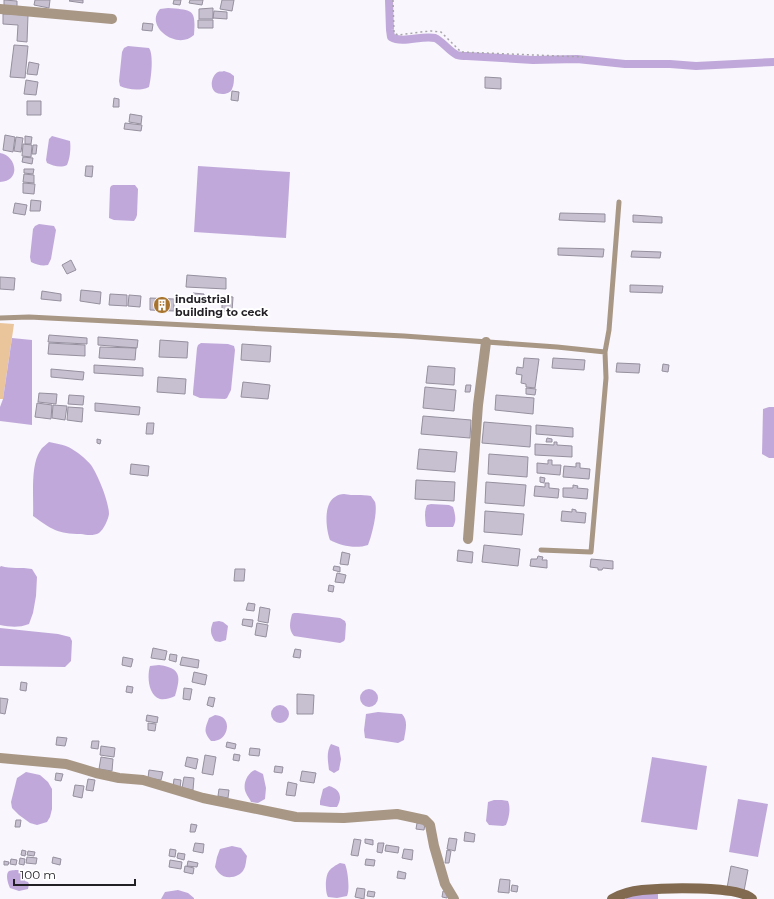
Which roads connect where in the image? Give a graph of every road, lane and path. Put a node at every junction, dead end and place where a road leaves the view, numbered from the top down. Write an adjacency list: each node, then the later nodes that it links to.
1 (393, 0): 4 (path)
2 (0, 9): 3 (street)
3 (112, 19)
4 (584, 57)
5 (619, 202): 8 (lane)
6 (0, 318): 7 (lane)
7 (486, 342): 8 (lane); 9 (street)
8 (605, 352): 10 (lane)
9 (468, 539)
10 (541, 550)
11 (0, 758): 12 (street)
12 (454, 899)
13 (612, 899): 14 (street)
14 (752, 899)

